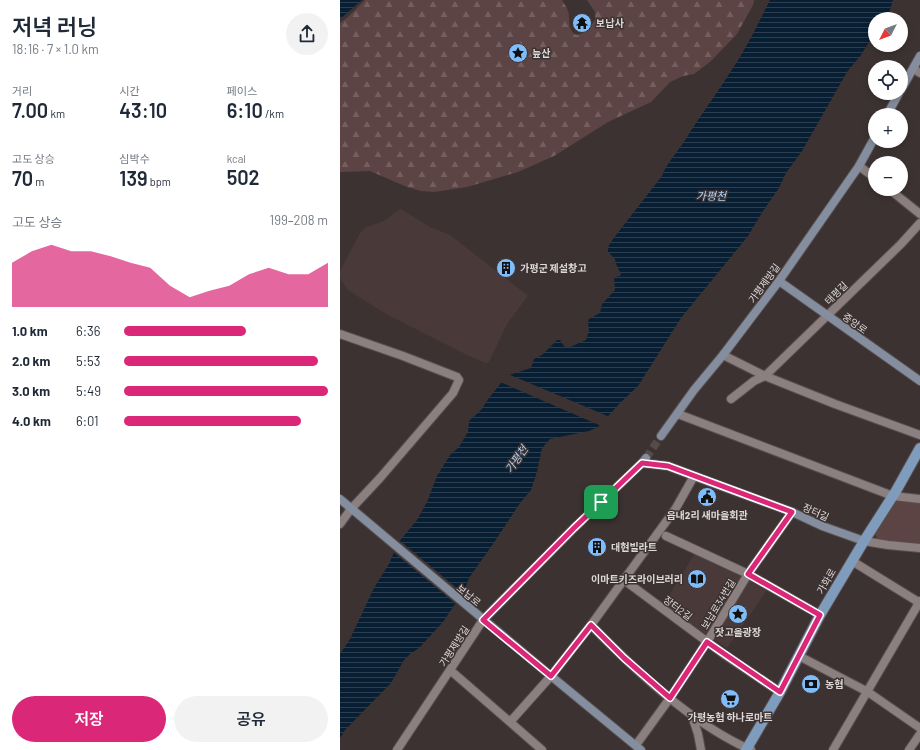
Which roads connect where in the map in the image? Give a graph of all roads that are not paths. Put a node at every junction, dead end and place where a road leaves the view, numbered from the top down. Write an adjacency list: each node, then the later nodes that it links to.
1 (920, 56): 2 (street)
2 (917, 71): 3 (street)
3 (908, 82)
4 (869, 148): 5 (street, 가평제방길)
5 (859, 166): 6 (street); 10 (street, 가평제방길)
6 (868, 173)
7 (898, 196): 8 (street)
8 (920, 214)
9 (920, 223): 11 (street, 태평길)
10 (778, 281): 11 (street, 중앙로); 13 (street, 가평제방길)
11 (827, 315): 14 (street, 태평길); 15 (street, 중앙로)
12 (340, 334): 25 (street)
13 (723, 355): 14 (street); 17 (street, 가평제방길)
14 (764, 376): 16 (street, 태평길); 18 (street)
15 (920, 381)
16 (731, 399)
17 (678, 414): 19 (street, 가평제방길); 22 (street)
18 (920, 435)
19 (661, 436)
20 (919, 452): 22 (main road, 가화로)
21 (694, 476): 26 (street, 장터길); 33 (street); 36 (street, 가평제방길)
22 (893, 496): 24 (street); 29 (main road, 가화로)
23 (340, 499): 25 (street, 보납로)
24 (920, 499)
25 (351, 509): 27 (street); 36 (street, 보납로)
26 (792, 512): 29 (street, 장터길); 32 (street, 보납로34번길)
27 (340, 524)
28 (666, 536): 32 (street)
29 (864, 541): 30 (street); 31 (main road, 가화로)
30 (920, 548)
31 (852, 561): 34 (street); 35 (main road, 가화로)
32 (748, 574): 35 (street); 38 (street, 보납로34번길)
33 (624, 580): 37 (street); 38 (street, 장터2길)
34 (920, 602): 43 (street)
35 (820, 615): 39 (main road, 가화로)
36 (483, 620): 40 (street, 가평제방길); 41 (street, 보납로)
37 (591, 625): 41 (street); 44 (street)
38 (707, 642): 42 (street, 장터2길); 44 (street, 보납로34번길)
39 (799, 656): 42 (main road, 가화로); 43 (street)
40 (450, 670): 46 (street); 52 (street, 가평제방길)
41 (551, 676): 46 (street); 50 (street, 보납로)
42 (780, 692): 51 (main road, 가화로)
43 (868, 692): 47 (street); 54 (street)
44 (670, 698): 45 (street); 50 (street, 보납로34번길)
45 (692, 716): 51 (street); 53 (street)
46 (510, 722): 49 (street)
47 (920, 728)
48 (920, 734): 55 (street)
49 (538, 748)
50 (639, 748)
51 (748, 749)
52 (397, 750)
53 (701, 750)
54 (833, 750)
55 (909, 750)

